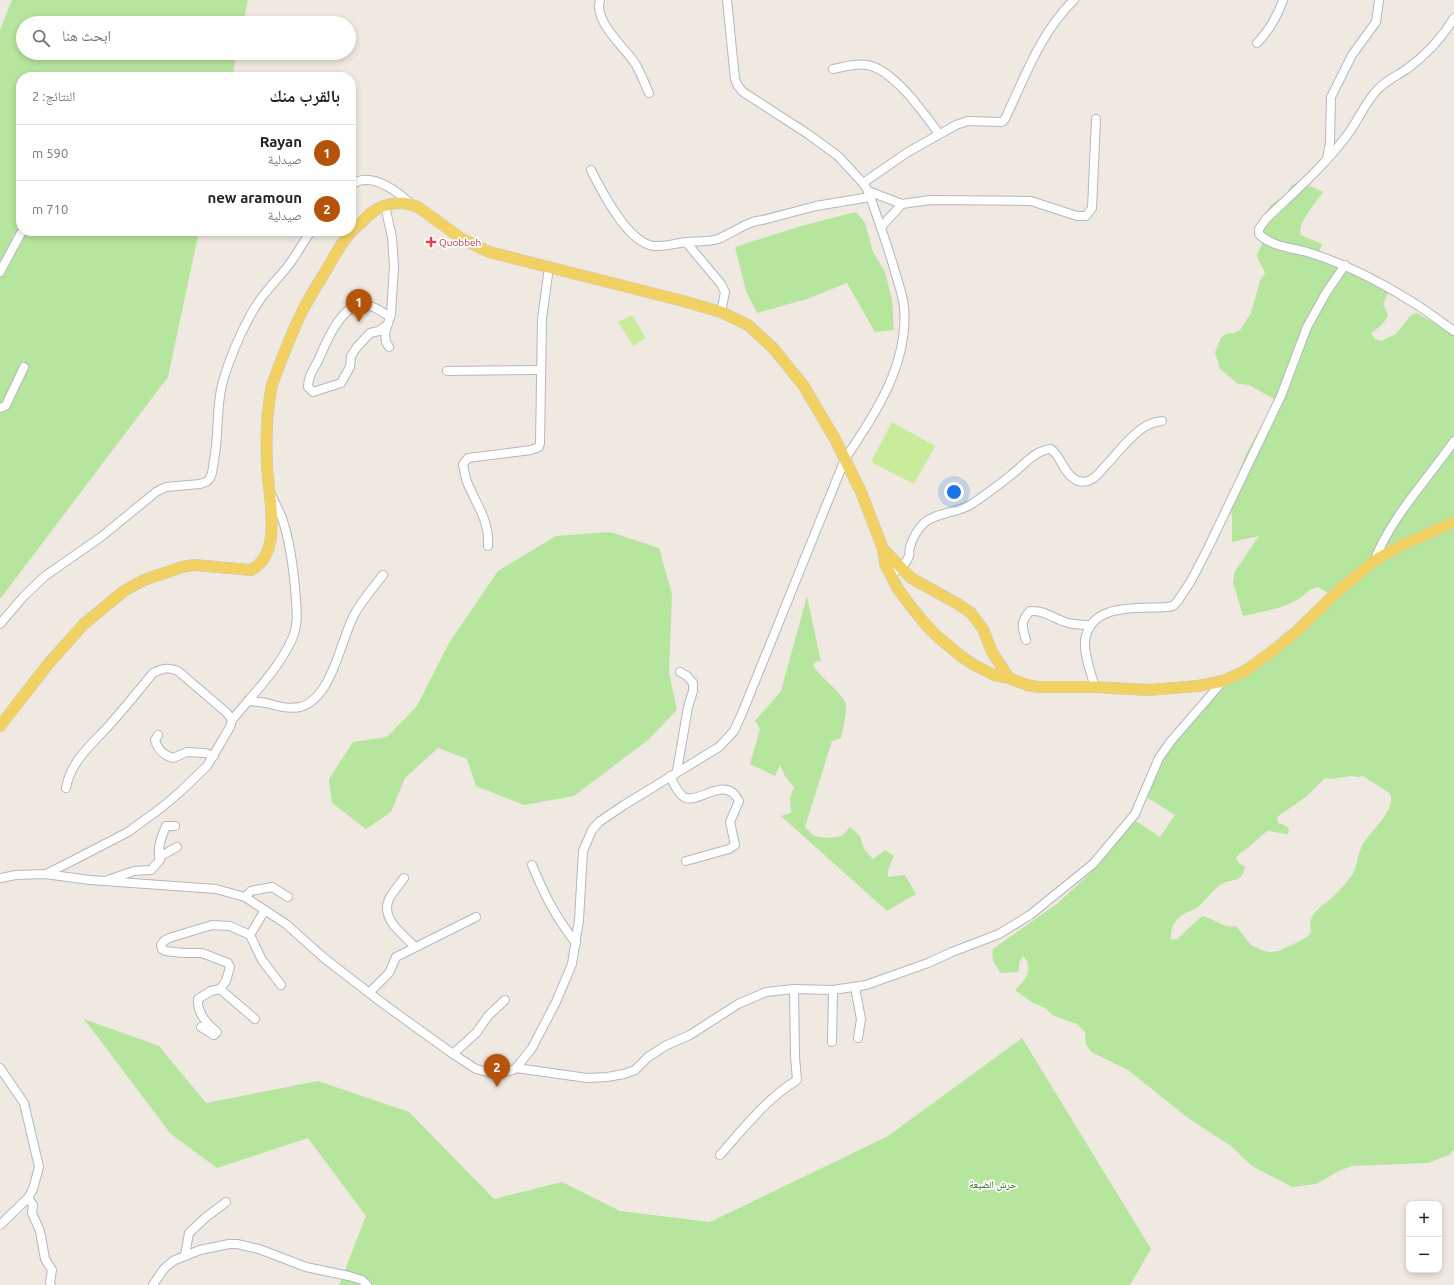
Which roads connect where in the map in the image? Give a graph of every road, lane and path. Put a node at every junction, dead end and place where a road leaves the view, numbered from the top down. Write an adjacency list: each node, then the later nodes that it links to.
1 (600, 0): 9 (street)
2 (727, 0): 15 (street)
3 (1074, 0): 11 (street)
4 (1283, 0): 7 (street)
5 (1379, 0): 12 (street)
6 (1454, 18): 12 (street)
7 (1257, 43)
8 (833, 68): 11 (street)
9 (649, 93)
10 (1096, 119): 17 (street)
11 (939, 134): 15 (street)
12 (1326, 160): 26 (street)
13 (591, 170): 25 (street)
14 (356, 182): 18 (street)
15 (863, 183): 16 (street)
16 (869, 194): 17 (street); 21 (street); 25 (street)
17 (902, 204): 21 (street)
18 (412, 205): 19 (main road); 27 (main road)
19 (385, 206): 20 (main road); 30 (street)
20 (356, 227)
21 (881, 227): 39 (street)
22 (19, 236): 28 (street)
23 (308, 236): 50 (street)
24 (347, 236): 40 (main road)
25 (686, 242): 29 (street)
26 (1345, 265): 31 (street); 51 (street)
27 (549, 267): 29 (main road); 34 (street)
28 (0, 272)
29 (721, 312): 39 (main road)
30 (388, 321): 30 (street); 32 (street)
31 (1454, 331)
32 (389, 347)
33 (24, 367): 36 (street)
34 (541, 370): 35 (street); 42 (street)
35 (447, 371)
36 (0, 408)
37 (1162, 421): 45 (street)
38 (1454, 442): 44 (street)
39 (845, 459): 43 (main road); 62 (street)
40 (270, 491): 57 (street); 59 (main road)
41 (1454, 522): 44 (main road)
42 (488, 546)
43 (883, 549): 45 (main road); 47 (main road)
44 (1374, 560): 55 (main road)
45 (901, 568): 47 (street); 48 (main road)
46 (383, 575): 57 (street)
47 (891, 575): 49 (main road)
48 (911, 578): 49 (main road); 54 (main road)
49 (898, 589): 54 (main road)
50 (0, 624)
51 (1090, 625): 52 (street); 56 (street)
52 (1026, 640)
53 (680, 672): 62 (street)
54 (1009, 678): 56 (main road)
55 (1223, 681): 56 (main road); 81 (street)
56 (1095, 686)
57 (249, 701): 58 (street)
58 (232, 720): 61 (street); 63 (street)
59 (0, 726)
60 (158, 735): 61 (street)
61 (214, 756): 69 (street)
62 (673, 774): 67 (street); 78 (street)
63 (66, 788)
64 (175, 826): 66 (street)
65 (177, 847): 66 (street)
66 (159, 857): 72 (street)
67 (686, 861)
68 (532, 865): 78 (street)
69 (45, 874): 70 (street); 72 (street)
70 (0, 878)
71 (404, 878): 79 (street)
72 (103, 881): 73 (street)
73 (245, 897): 74 (street); 75 (street)
74 (288, 897)
75 (265, 910): 77 (street); 85 (street)
76 (476, 917): 79 (street)
77 (250, 935): 80 (street); 82 (street)
78 (576, 943): 93 (street)
79 (415, 947): 85 (street)
80 (280, 985)
81 (855, 987): 84 (street); 89 (street)
82 (220, 989): 87 (street); 88 (street)
83 (794, 989): 84 (street); 93 (street); 94 (street)
84 (834, 990): 90 (street)
85 (370, 992): 91 (street)
86 (505, 1000): 91 (street)
87 (255, 1019)
88 (201, 1027)
89 (858, 1038)
90 (832, 1042)
91 (453, 1054): 93 (street)
92 (0, 1068): 95 (street)
93 (516, 1068)
94 (720, 1155)
95 (28, 1198): 97 (street); 99 (street)
96 (226, 1202): 98 (street)
97 (0, 1225)
98 (185, 1255): 100 (street); 101 (street)
99 (51, 1285)
100 (153, 1285)
101 (367, 1285)

